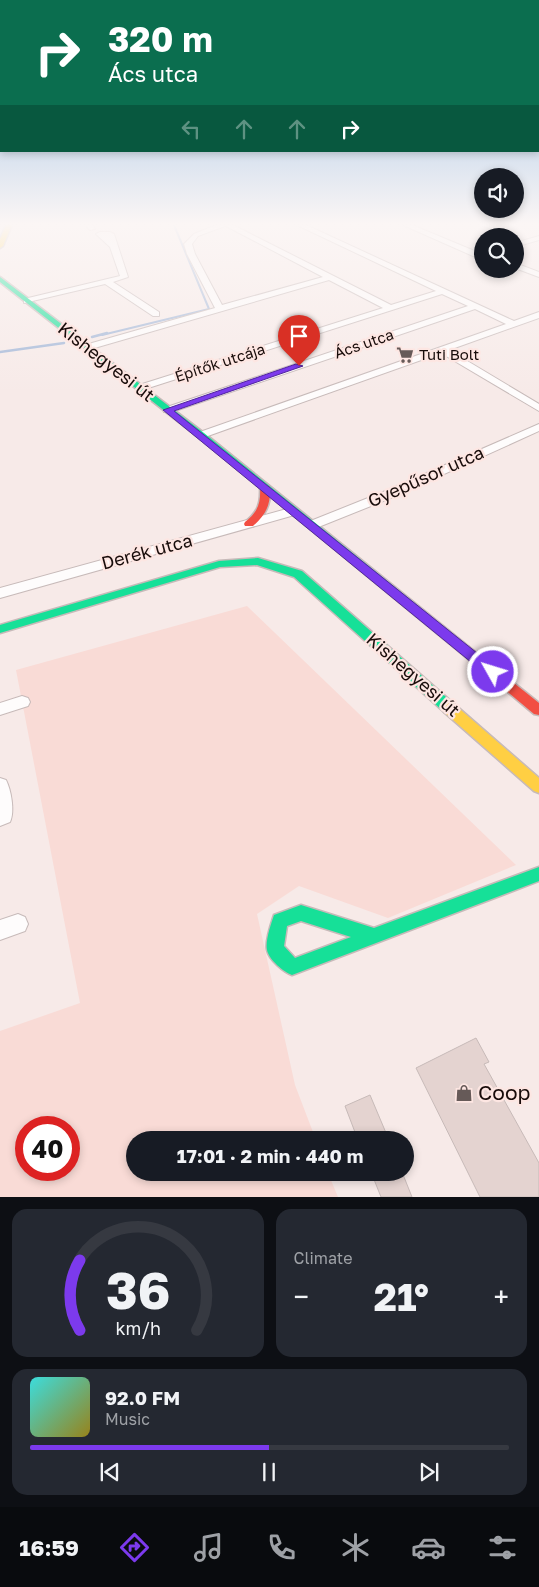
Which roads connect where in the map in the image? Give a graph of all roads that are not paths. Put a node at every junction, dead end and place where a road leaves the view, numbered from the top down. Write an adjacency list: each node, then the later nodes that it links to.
1 (2, 281): 12 (street, Kishegyesi út)
2 (106, 281): 9 (street); 12 (street)
3 (125, 281): 8 (street)
4 (204, 281): 14 (street)
5 (316, 281): 14 (street)
6 (337, 281): 15 (street)
7 (421, 281): 10 (street)
8 (127, 286): 9 (street); 11 (street)
9 (116, 287): 11 (street)
10 (443, 291): 13 (street); 15 (street, Építők utcája)
11 (131, 297): 16 (street)
12 (27, 301): 19 (street, Kishegyesi út)
13 (475, 306): 18 (street); 23 (street, Ács utca)
14 (221, 308): 19 (street)
15 (390, 308): 21 (street, Építők utcája)
16 (156, 314)
17 (539, 315): 18 (street)
18 (514, 324): 20 (street)
19 (88, 347): 21 (street, Kishegyesi út)
20 (443, 350): 22 (street); 25 (street)
21 (139, 388): 23 (street, Kishegyesi út)
22 (539, 408)
23 (168, 410): 25 (street, Kishegyesi út)
24 (539, 426): 29 (street, Gyepűsor utca)
25 (201, 435): 26 (street, Kishegyesi út)
26 (265, 487): 27 (street, Kishegyesi út); 28 (street)
27 (294, 511): 28 (street, Derék utca); 29 (street, Kishegyesi út)
28 (249, 524): 31 (street, Derék utca)
29 (312, 525): 35 (street, Kishegyesi út)
30 (284, 569): 32 (street, Derék utca); 37 (street, Kishegyesi út)
31 (0, 593)
32 (0, 629)
33 (22, 702): 34 (street)
34 (0, 708)
35 (539, 710)
36 (0, 785): 38 (street)
37 (539, 787)
38 (0, 818)
39 (539, 874): 40 (street)
40 (372, 935): 40 (street)

